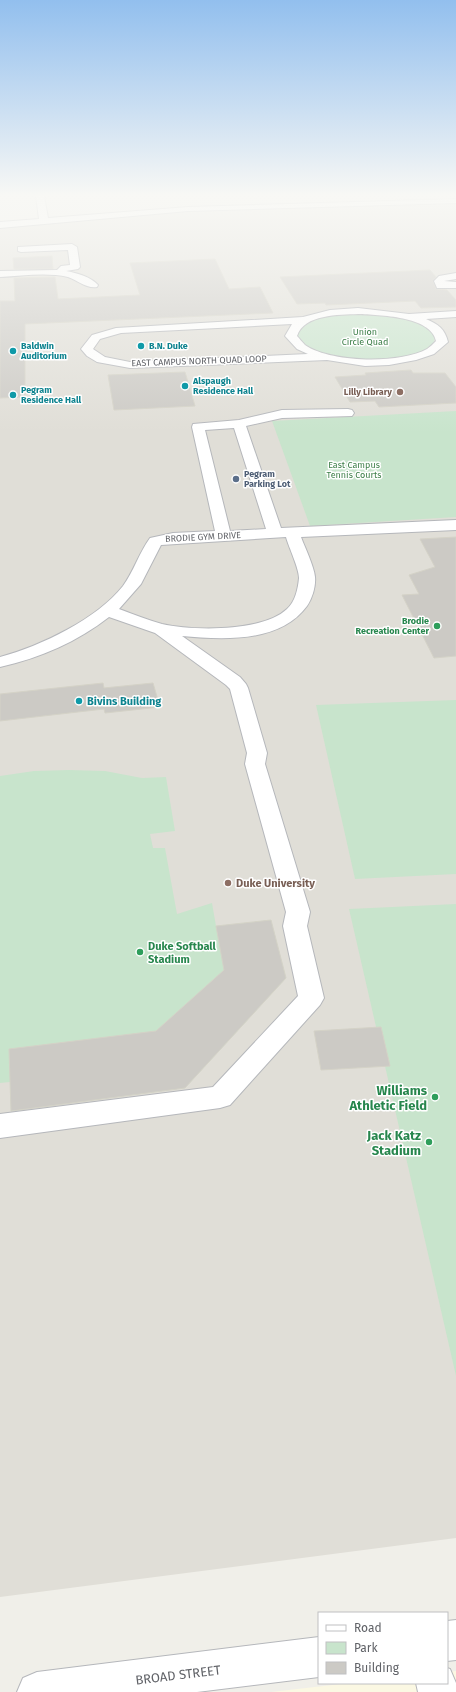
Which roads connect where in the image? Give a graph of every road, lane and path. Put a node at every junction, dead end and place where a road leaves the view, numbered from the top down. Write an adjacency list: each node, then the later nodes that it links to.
1 (71, 275): 3 (street)
2 (456, 276): 4 (street)
3 (93, 285)
4 (456, 285)
5 (456, 314): 6 (street)
6 (399, 315): 7 (street); 9 (street)
7 (306, 320): 10 (street); 10 (street, EAST CAMPUS NORTH QUAD LOOP)
8 (450, 350): 9 (street)
9 (431, 353): 10 (street)
10 (327, 357)
11 (348, 413): 12 (street)
12 (239, 424): 15 (street); 16 (street)
13 (456, 525): 14 (street, BRODIE GYM DRIVE)
14 (292, 533): 15 (street, BRODIE GYM DRIVE); 18 (street)
15 (275, 534): 16 (street, BRODIE GYM DRIVE)
16 (224, 536): 17 (street, BRODIE GYM DRIVE)
17 (106, 610): 18 (street); 19 (street, BRODIE GYM DRIVE)
18 (161, 629): 20 (street)
19 (0, 662)
20 (0, 1126)
21 (318, 1657): 22 (street, BROAD STREET)
22 (36, 1692)

